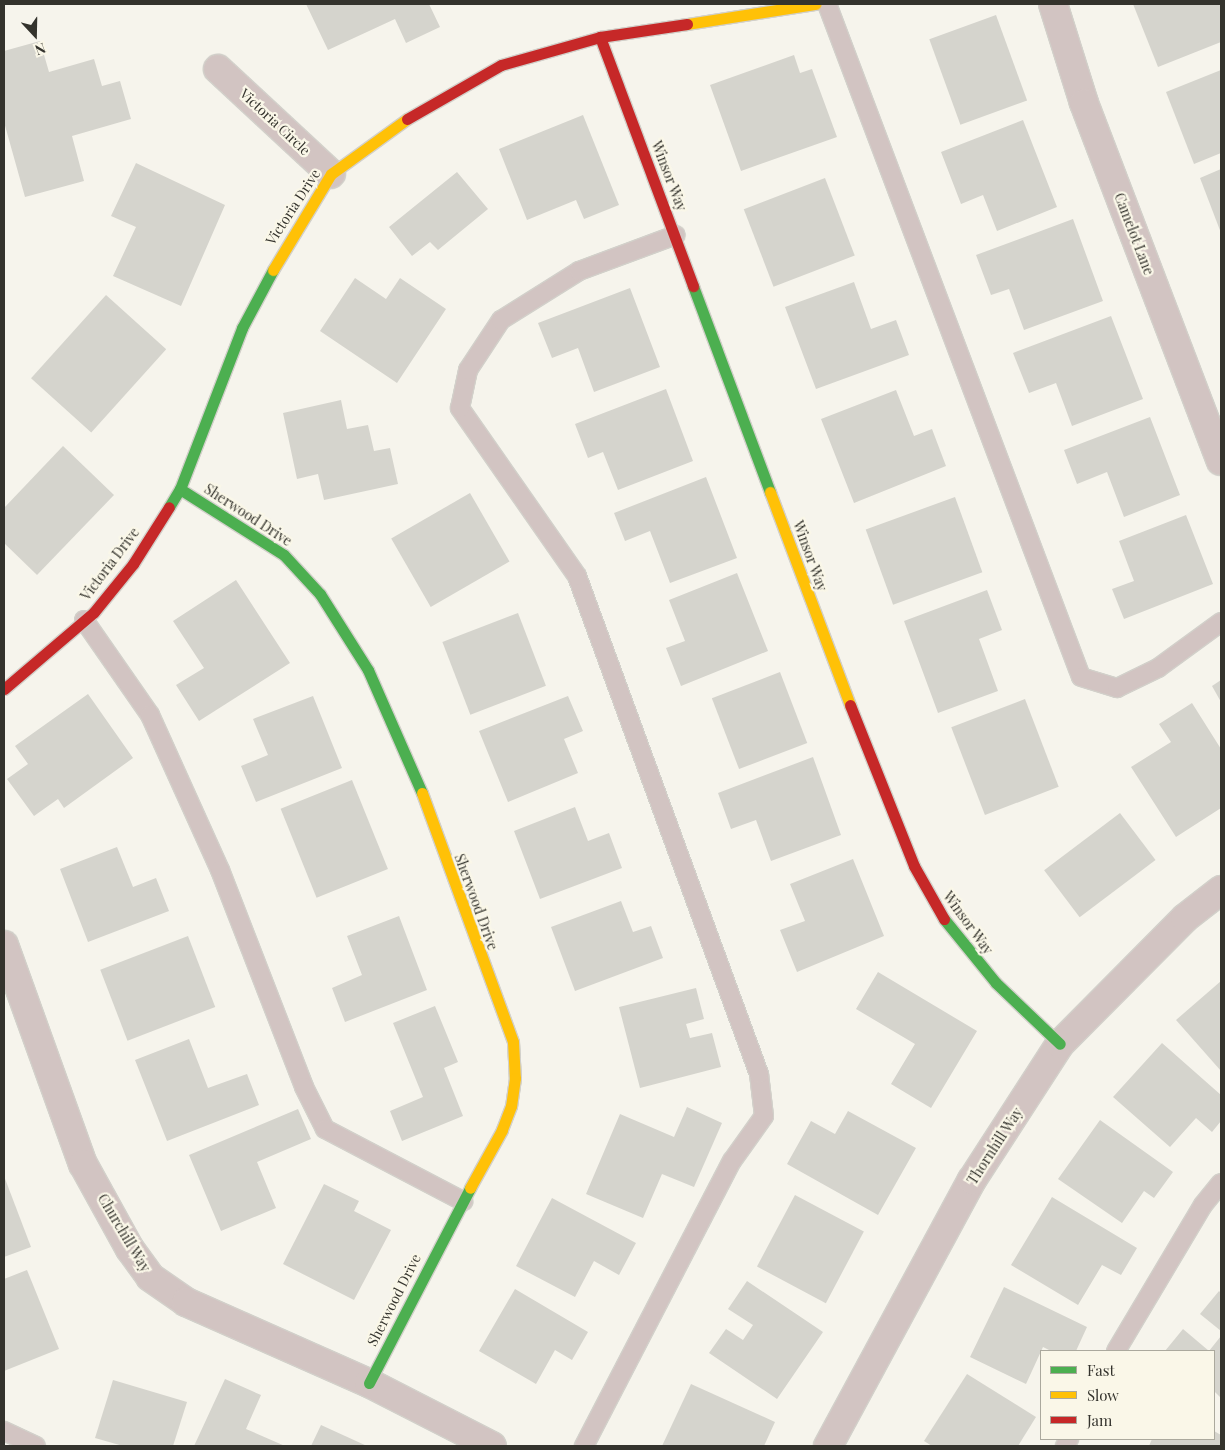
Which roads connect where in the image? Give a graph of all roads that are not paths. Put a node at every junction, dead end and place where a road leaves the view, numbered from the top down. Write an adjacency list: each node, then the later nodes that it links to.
1 (815, 4): 4 (street, Victoria Drive)
2 (827, 4): 11 (lane)
3 (1053, 4): 8 (street, Camelot Lane)
4 (600, 37): 6 (street, Victoria Drive); 7 (street, Winsor Way)
5 (218, 69): 6 (street, Victoria Circle)
6 (331, 174): 9 (street, Victoria Drive)
7 (676, 235): 16 (street, Winsor Way); 24 (lane)
8 (1221, 461)
9 (180, 489): 10 (street, Victoria Drive); 18 (street, Sherwood Drive)
10 (84, 620): 12 (street, Victoria Drive); 18 (lane)
11 (1221, 622)
12 (4, 689)
13 (1221, 890): 16 (street, Thornhill Way)
14 (4, 945): 15 (street, Churchill Way)
15 (9, 979): 20 (street, Churchill Way)
16 (1060, 1044): 25 (street, Thornhill Way)
17 (1221, 1183): 19 (lane)
18 (463, 1201): 20 (street, Sherwood Drive)
19 (1117, 1350)
20 (369, 1383): 23 (street, Churchill Way)
21 (4, 1432): 22 (lane)
22 (36, 1446)
23 (492, 1446)
24 (584, 1446)
25 (828, 1446)

